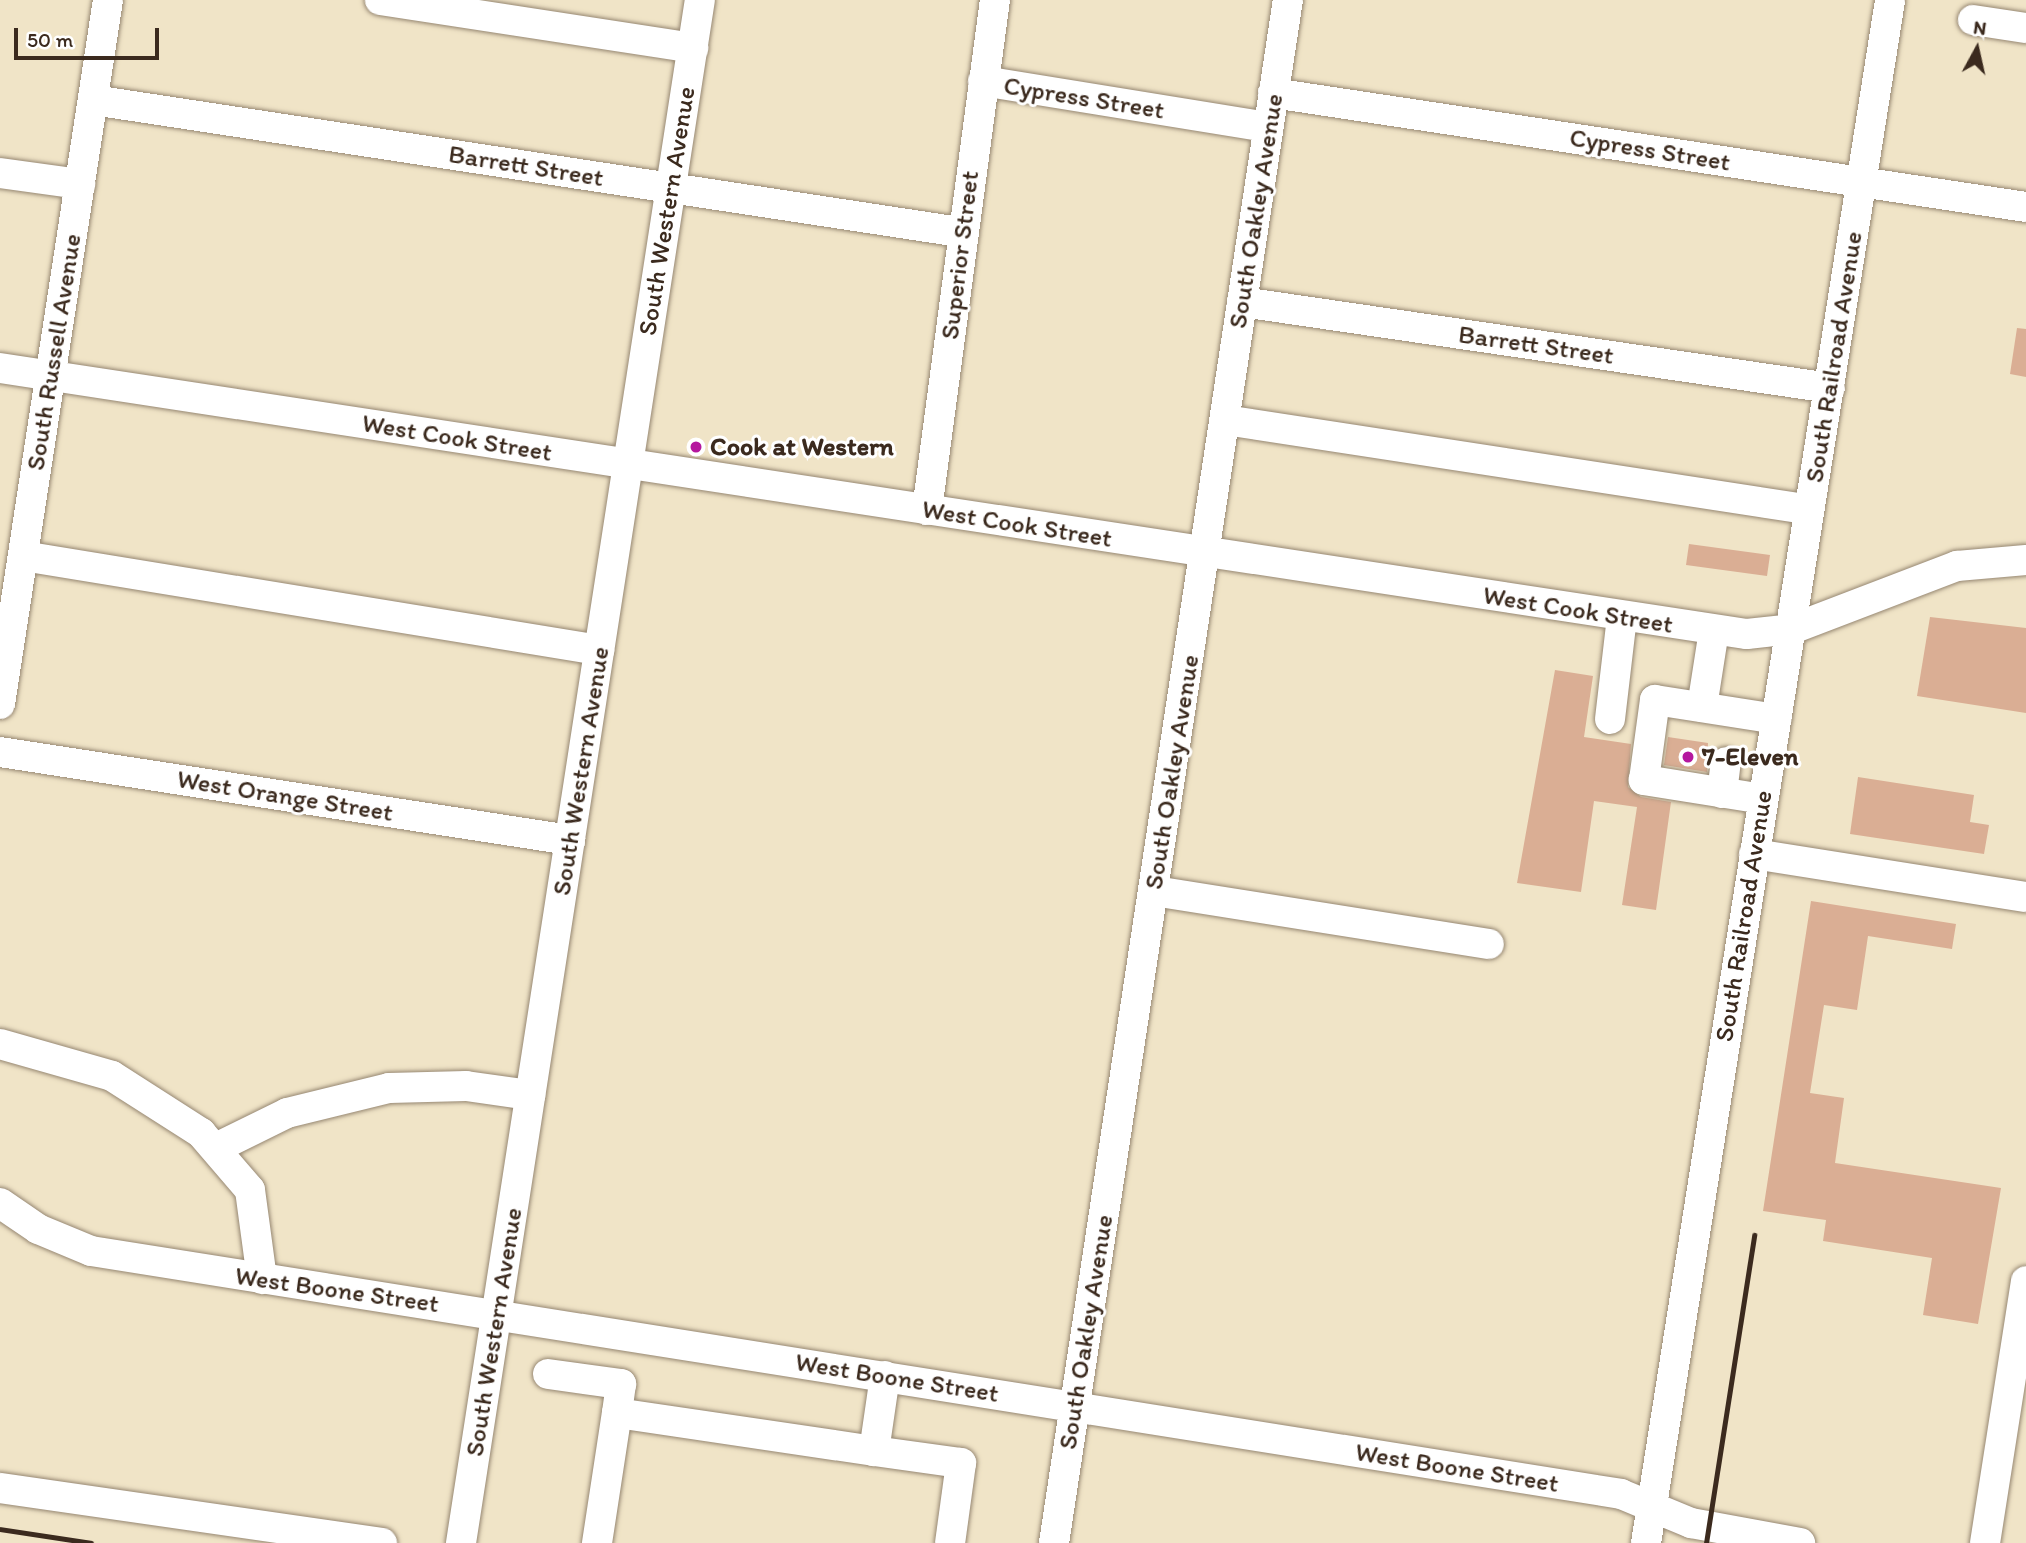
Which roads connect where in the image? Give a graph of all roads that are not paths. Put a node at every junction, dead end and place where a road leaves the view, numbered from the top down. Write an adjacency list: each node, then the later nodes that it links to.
1 (108, 0): 12 (street, South Russell Avenue)
2 (380, 0): 9 (street)
3 (700, 0): 9 (street, South Western Avenue)
4 (995, 0): 10 (street, Superior Street)
5 (1288, 0): 11 (street, South Oakley Avenue)
6 (1890, 0): 15 (street, South Railroad Avenue)
7 (1973, 20): 8 (street)
8 (2026, 28)
9 (693, 48): 17 (street, South Western Avenue)
10 (982, 81): 13 (street, Cypress Street); 19 (street, Superior Street)
11 (1273, 93): 13 (street, South Oakley Avenue); 15 (street, Cypress Street)
12 (93, 100): 16 (street, South Russell Avenue); 17 (street, Barrett Street)
13 (1268, 127): 20 (street, South Oakley Avenue)
14 (0, 173): 16 (street)
15 (1861, 182): 18 (street, Cypress Street); 23 (street, South Railroad Avenue)
16 (80, 184): 22 (street, South Russell Avenue)
17 (671, 188): 19 (street, Barrett Street); 25 (street, South Western Avenue)
18 (2026, 207)
19 (960, 232): 27 (street, Superior Street)
20 (1242, 302): 23 (street, Barrett Street); 24 (street, South Oakley Avenue)
21 (0, 368): 22 (street, West Cook Street)
22 (50, 376): 25 (street, West Cook Street); 29 (street, South Russell Avenue)
23 (1830, 388): 32 (street, South Railroad Avenue)
24 (1225, 420): 26 (street); 28 (street, South Oakley Avenue)
25 (628, 465): 27 (street, West Cook Street); 34 (street, South Western Avenue)
26 (1805, 509)
27 (927, 510): 28 (street, West Cook Street)
28 (1206, 553): 31 (street, West Cook Street); 45 (street, South Oakley Avenue)
29 (23, 556): 34 (street); 35 (street, South Russell Avenue)
30 (2026, 560): 32 (street, West Cook Street)
31 (1622, 617): 33 (street, West Cook Street); 37 (street)
32 (1792, 629): 33 (street, West Cook Street); 38 (street, South Railroad Avenue)
33 (1714, 630): 36 (street)
34 (599, 650): 43 (street, South Western Avenue)
35 (0, 704)
36 (1702, 707): 38 (street); 41 (street)
37 (1609, 719)
38 (1777, 719): 42 (street, South Railroad Avenue)
39 (0, 752): 43 (street, West Orange Street)
40 (1726, 762): 41 (street)
41 (1722, 793): 42 (street)
42 (1763, 799): 44 (street, South Railroad Avenue)
43 (570, 840): 49 (street, South Western Avenue)
44 (1754, 854): 46 (street); 62 (street, South Railroad Avenue)
45 (1154, 891): 47 (street); 57 (street, South Oakley Avenue)
46 (2026, 897)
47 (1489, 944)
48 (0, 1044): 50 (street)
49 (530, 1095): 50 (street); 54 (street, South Western Avenue)
50 (216, 1147): 52 (street)
51 (0, 1203): 52 (street, West Boone Street)
52 (262, 1279): 54 (street, West Boone Street)
53 (2026, 1281): 58 (street)
54 (497, 1314): 56 (street, West Boone Street); 64 (street, South Western Avenue)
55 (548, 1374): 59 (street)
56 (885, 1376): 57 (street, West Boone Street); 60 (street)
57 (1074, 1406): 62 (street, West Boone Street); 67 (street, South Oakley Avenue)
58 (2016, 1411): 70 (street)
59 (617, 1413): 60 (street); 65 (street)
60 (874, 1451): 66 (street)
61 (0, 1488): 63 (street)
62 (1651, 1507): 68 (street, South Railroad Avenue); 69 (street, West Boone Street)
63 (382, 1543)
64 (461, 1543)
65 (597, 1543)
66 (950, 1543)
67 (1054, 1543)
68 (1646, 1543)
69 (1800, 1543)
70 (1985, 1543)

